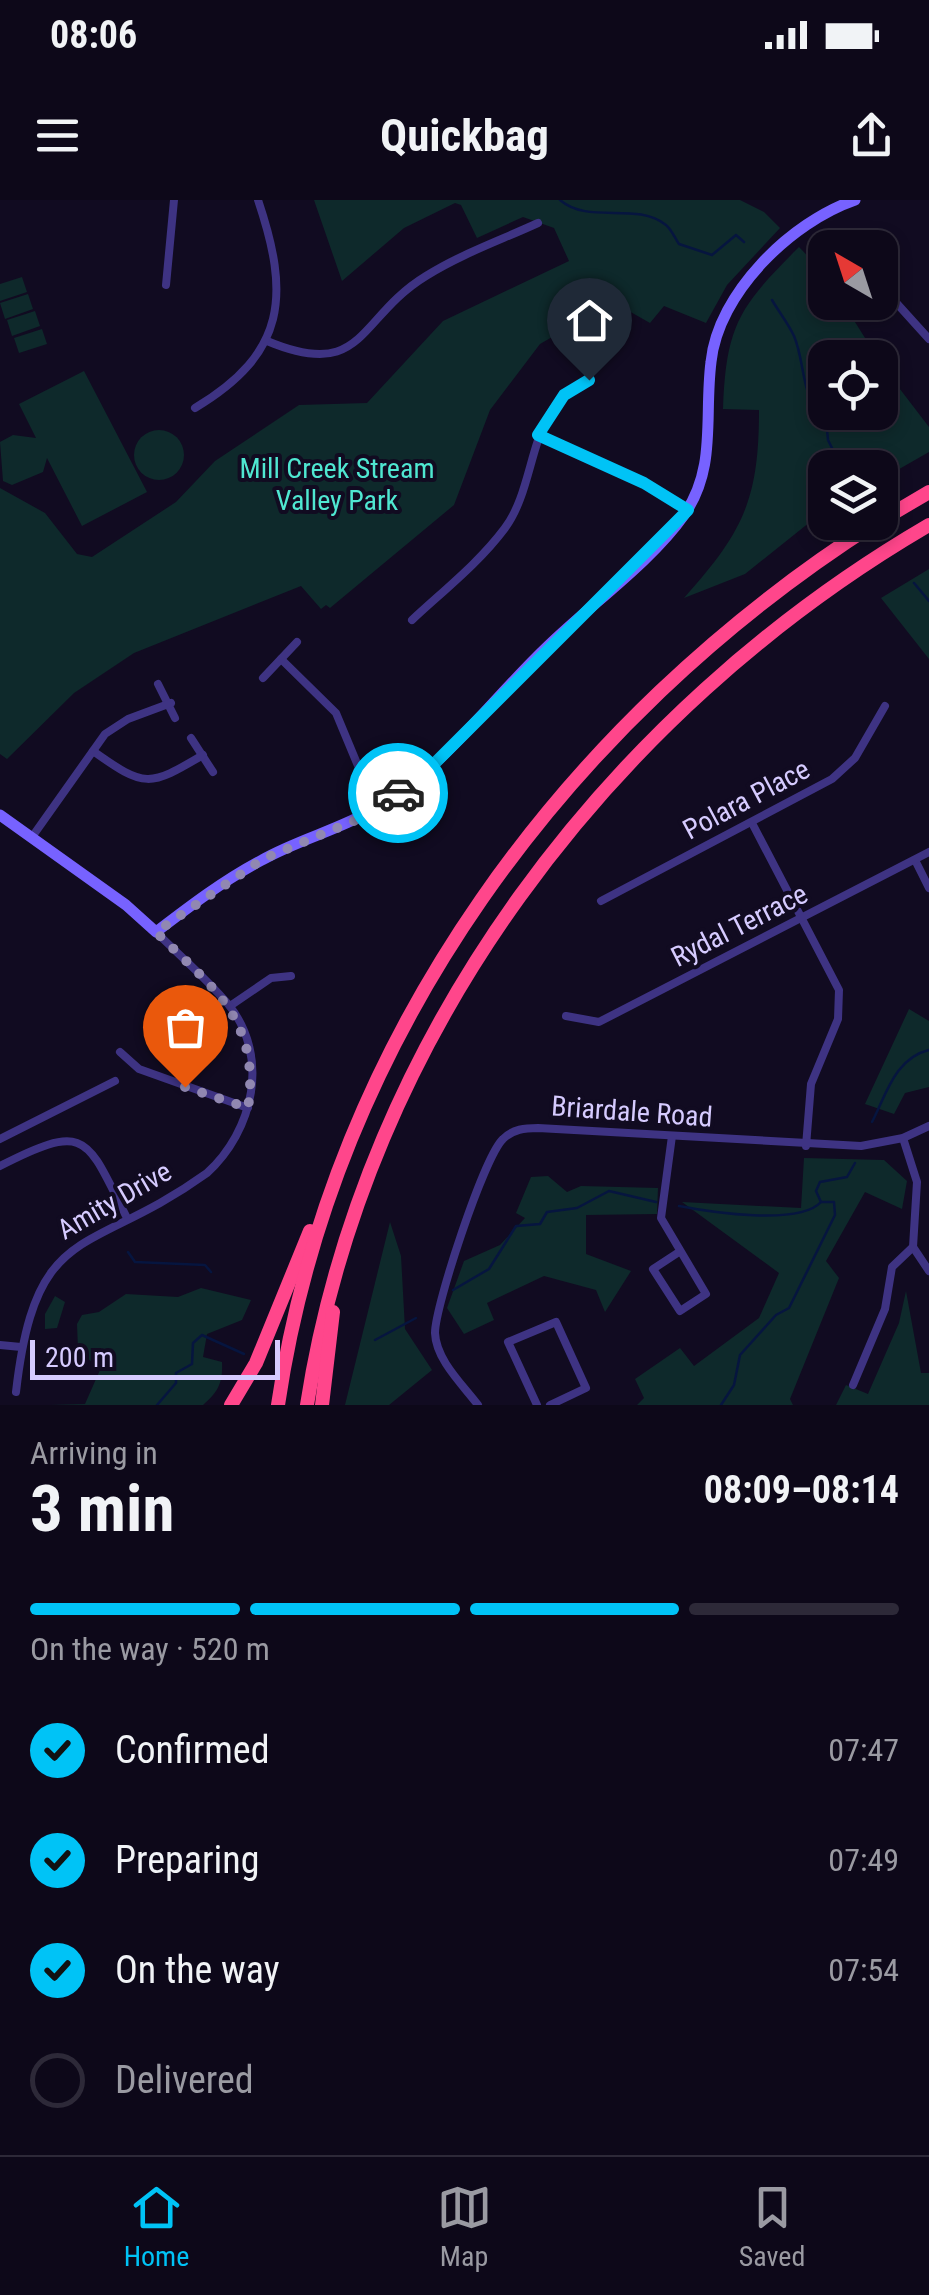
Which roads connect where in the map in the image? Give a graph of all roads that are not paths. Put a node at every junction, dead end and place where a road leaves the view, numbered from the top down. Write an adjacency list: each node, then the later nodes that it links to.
1 (174, 200): 5 (street)
2 (258, 200): 8 (street)
3 (855, 200): 13 (street)
4 (538, 223): 8 (street)
5 (166, 285)
6 (898, 304): 7 (street)
7 (929, 339)
8 (267, 341): 10 (street)
9 (589, 380): 11 (street)
10 (195, 408)
11 (538, 435): 13 (street); 17 (street)
12 (929, 492): 14 (highway)
13 (688, 510): 29 (street)
14 (898, 510)
15 (929, 525): 56 (highway)
16 (852, 540): 46 (highway)
17 (412, 620)
18 (298, 642): 19 (street)
19 (281, 659): 20 (street); 29 (street)
20 (263, 678)
21 (158, 684): 22 (street)
22 (171, 703): 24 (street); 26 (street)
23 (885, 706): 31 (street, Polara Place)
24 (176, 718)
25 (191, 738): 27 (street)
26 (93, 751): 27 (street); 32 (street)
27 (204, 755): 28 (street)
28 (213, 772)
29 (381, 805): 38 (street)
30 (0, 814): 32 (street, Amity Drive)
31 (752, 823): 36 (street, Polara Place); 37 (street)
32 (32, 837): 38 (street, Amity Drive)
33 (929, 852): 34 (street, Rydal Terrace)
34 (915, 860): 35 (street); 37 (street, Rydal Terrace)
35 (929, 888)
36 (601, 901)
37 (800, 918): 41 (street, Rydal Terrace); 50 (street)
38 (156, 932): 40 (street, Amity Drive)
39 (291, 976): 40 (street)
40 (230, 1006): 44 (street, Amity Drive)
41 (566, 1016)
42 (120, 1052): 44 (street)
43 (116, 1082): 49 (street)
44 (248, 1108): 54 (street, Amity Drive)
45 (929, 1126): 48 (street, Briardale Road)
46 (353, 1134): 63 (highway); 64 (highway)
47 (672, 1136): 50 (street, Briardale Road); 57 (street); 67 (street, Briardale Road)
48 (903, 1138): 50 (street, Briardale Road); 52 (street)
49 (0, 1139)
50 (806, 1146)
51 (0, 1166): 54 (street)
52 (917, 1192): 53 (street); 55 (street)
53 (929, 1192)
54 (126, 1218): 60 (street, Amity Drive)
55 (913, 1247): 58 (street); 61 (street)
56 (342, 1252): 65 (highway); 66 (highway)
57 (679, 1252): 57 (street)
58 (929, 1271)
59 (0, 1345): 60 (street)
60 (21, 1347): 62 (street, Amity Drive)
61 (853, 1384)
62 (16, 1392)
63 (232, 1405)
64 (278, 1405)
65 (306, 1405)
66 (322, 1405)
67 (478, 1405)
68 (537, 1405): 69 (street)
69 (550, 1405)

